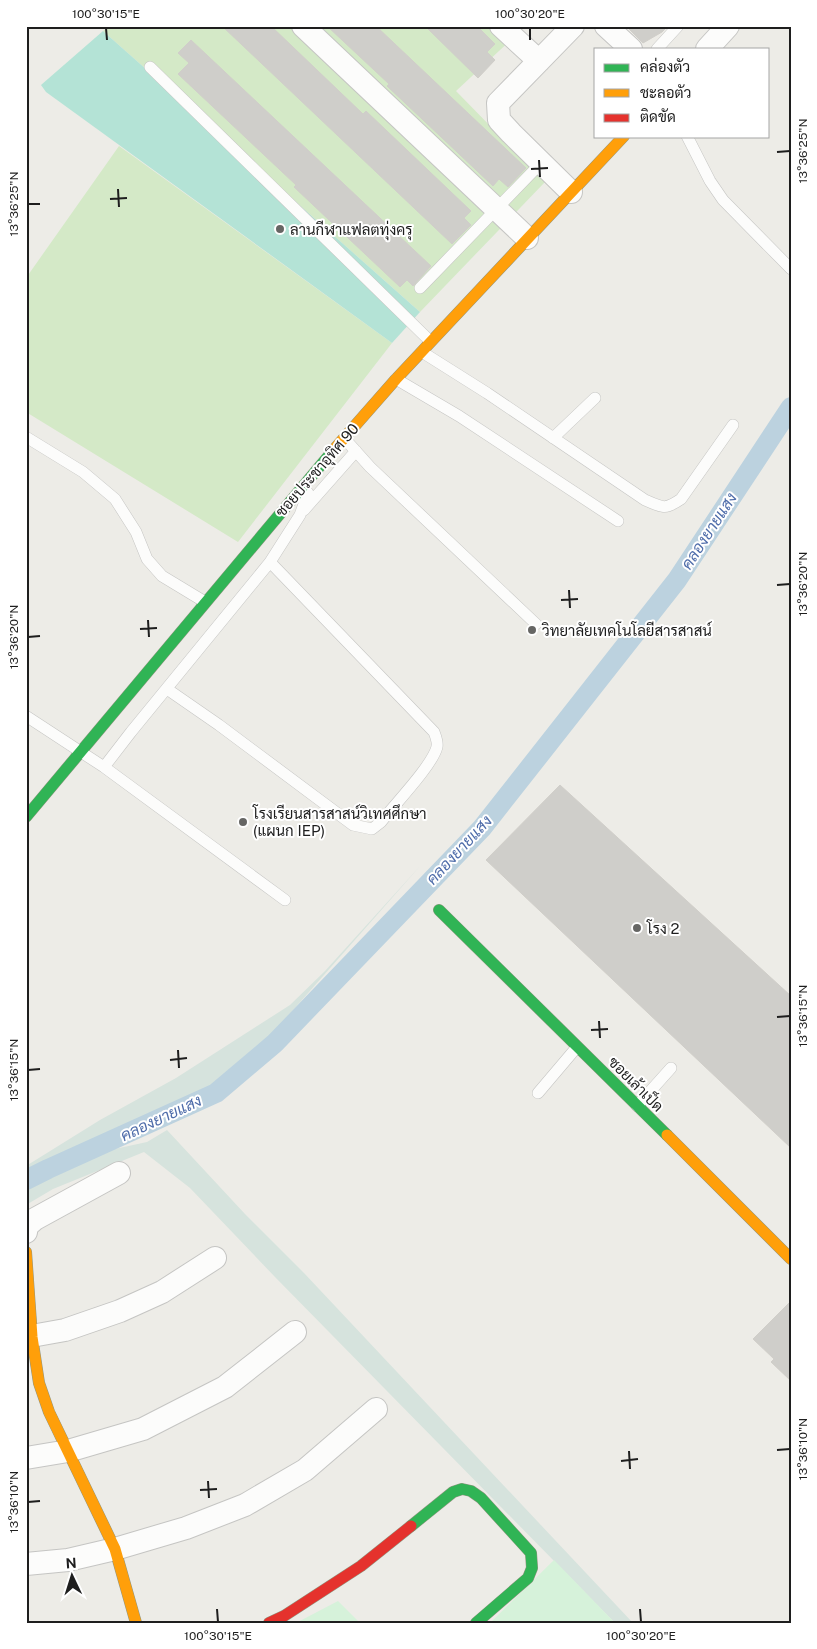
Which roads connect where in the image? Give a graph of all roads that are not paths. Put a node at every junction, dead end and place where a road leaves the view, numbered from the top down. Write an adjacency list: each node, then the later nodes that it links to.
1 (303, 26): 14 (street)
2 (501, 26): 8 (street)
3 (573, 26): 8 (street)
4 (606, 26): 6 (street)
5 (678, 26): 7 (lane)
6 (630, 48)
7 (658, 48)
8 (539, 61): 12 (street)
9 (150, 67): 18 (lane)
10 (622, 138): 13 (street, ซอยประชาอุทิศ 90)
11 (688, 138): 16 (lane)
12 (541, 163): 13 (street); 14 (lane)
13 (571, 192): 15 (street, ซอยประชาอุทิศ 90)
14 (496, 209): 15 (street); 17 (lane)
15 (527, 238): 18 (street, ซอยประชาอุทิศ 90)
16 (791, 269)
17 (420, 288)
18 (430, 341): 19 (street, ซอยประชาอุทิศ 90)
19 (421, 351): 20 (street, ซอยประชาอุทิศ 90); 25 (lane)
20 (396, 379): 24 (street, ซอยประชาอุทิศ 90); 29 (lane)
21 (595, 398): 25 (lane)
22 (733, 425): 25 (lane)
23 (26, 438): 31 (lane)
24 (344, 438): 26 (lane); 27 (street, ซอยประชาอุทิศ 90)
25 (553, 438)
26 (356, 451): 28 (lane); 32 (lane)
27 (316, 470): 28 (lane); 31 (street, ซอยประชาอุทิศ 90)
28 (300, 515): 30 (lane)
29 (618, 521)
30 (270, 562): 33 (lane); 33 (lane)
31 (205, 602): 35 (street, ซอยประชาอุทิศ 90)
32 (536, 624)
33 (166, 688): 36 (lane)
34 (26, 716): 35 (lane)
35 (81, 752): 36 (lane); 37 (street, ซอยประชาอุทิศ 90)
36 (104, 767): 38 (lane)
37 (27, 816)
38 (285, 900)
39 (439, 910): 40 (street, ซอยเล้าเป็ด)
40 (577, 1047): 42 (lane); 43 (street, ซอยเล้าเป็ด)
41 (671, 1068): 43 (lane)
42 (538, 1093)
43 (637, 1106): 48 (street, ซอยเล้าเป็ด)
44 (119, 1173): 45 (street)
45 (26, 1232)
46 (26, 1252): 50 (street)
47 (215, 1258): 50 (street)
48 (791, 1259)
49 (295, 1332): 52 (street)
50 (29, 1337): 52 (street)
51 (376, 1410): 54 (street)
52 (68, 1451): 53 (street); 54 (street)
53 (26, 1458)
54 (116, 1549): 55 (street); 56 (street)
55 (26, 1564)
56 (136, 1623)
57 (269, 1623): 58 (street)
58 (476, 1623)

